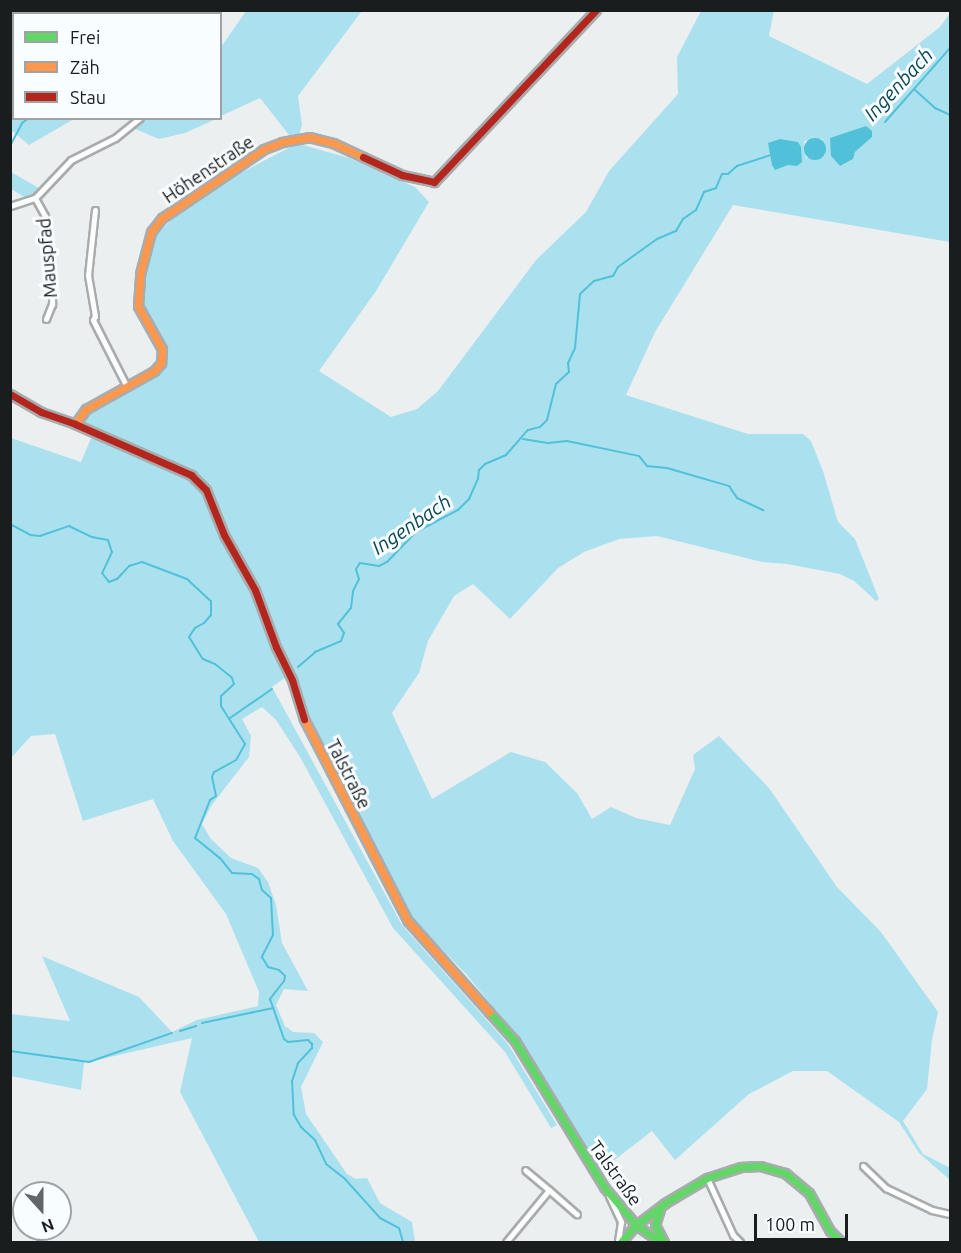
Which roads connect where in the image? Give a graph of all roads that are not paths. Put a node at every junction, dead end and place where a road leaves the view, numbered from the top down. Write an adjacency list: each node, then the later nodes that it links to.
1 (596, 10): 7 (main road, Höhenstraße)
2 (138, 120): 3 (street)
3 (35, 198): 4 (street); 6 (street, Mauspfad)
4 (10, 206)
5 (95, 210): 7 (street)
6 (46, 319)
7 (128, 387): 9 (main road, Höhenstraße)
8 (10, 394): 9 (main road, Talstraße)
9 (75, 424): 13 (main road, Talstraße)
10 (863, 1166): 17 (street)
11 (525, 1170): 14 (street)
12 (707, 1178): 15 (main road); 22 (street); 23 (main road)
13 (604, 1187): 18 (main road, Talstraße); 20 (street)
14 (549, 1190): 16 (street); 19 (street)
15 (665, 1203): 18 (main road); 21 (main road)
16 (577, 1214)
17 (951, 1214)
18 (636, 1224): 20 (main road); 21 (main road, Talstraße)
19 (506, 1242)
20 (619, 1242)
21 (662, 1242)
22 (740, 1242)
23 (841, 1242)

